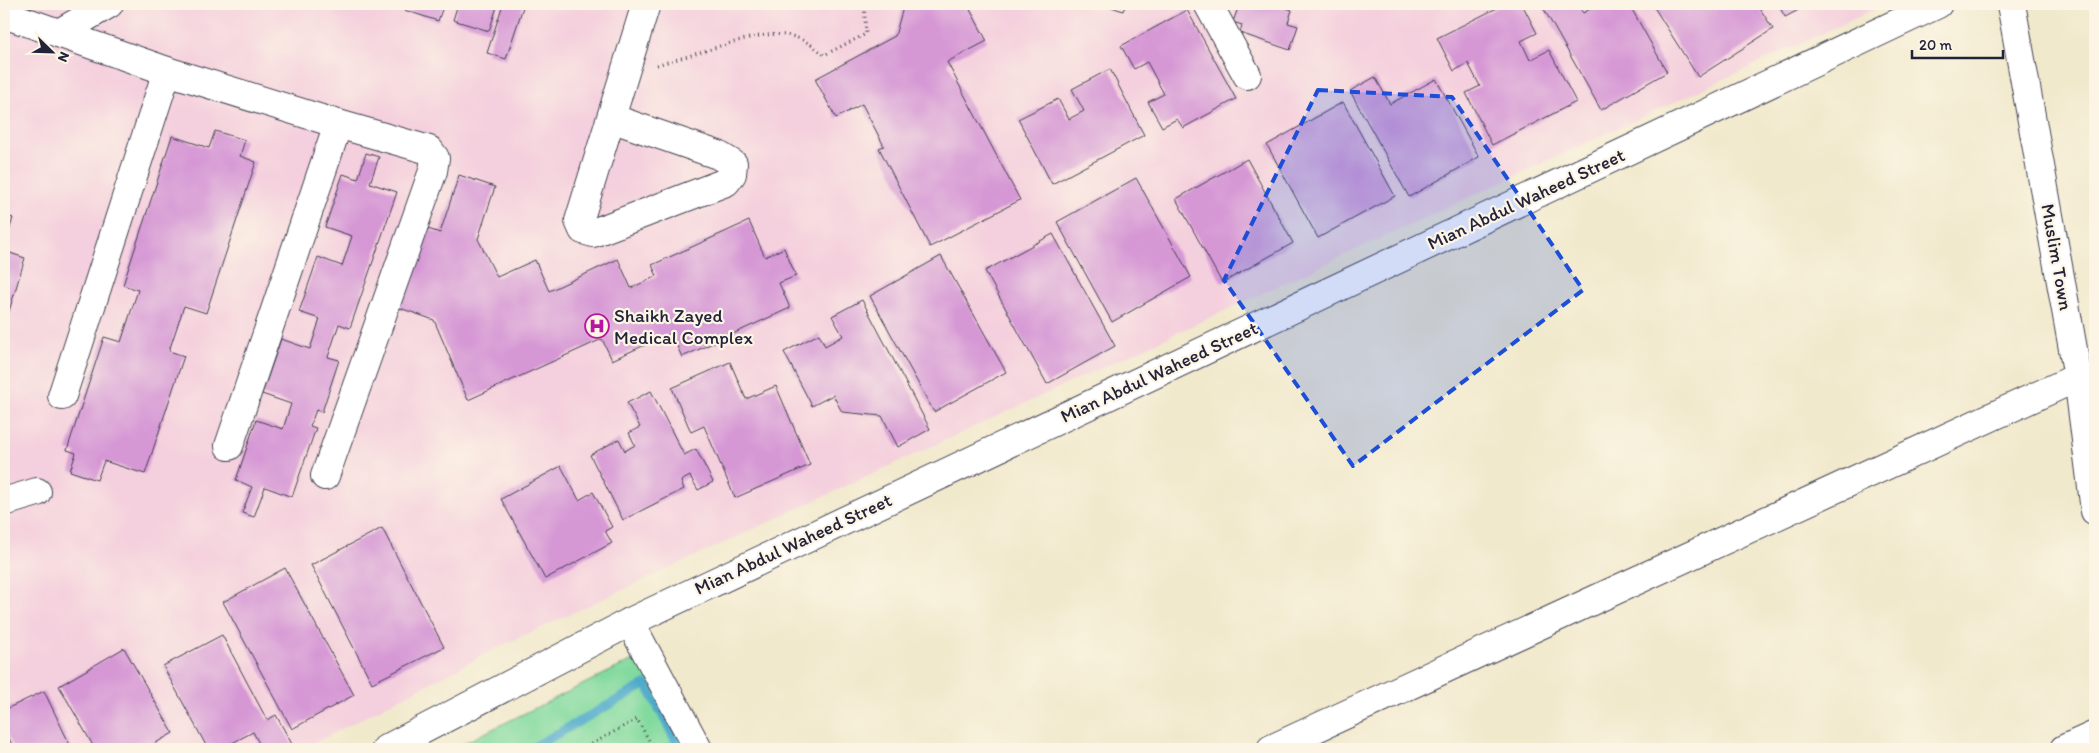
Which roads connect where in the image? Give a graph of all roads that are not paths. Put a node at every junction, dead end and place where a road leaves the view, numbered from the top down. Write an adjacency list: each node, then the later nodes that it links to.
1 (110, 4): 7 (street)
2 (646, 4): 10 (street)
3 (1208, 4): 9 (street)
4 (1938, 4): 19 (street, Mian Abdul Waheed Street)
5 (2011, 4): 12 (street, Muslim Town)
6 (4, 14): 7 (street)
7 (60, 33): 8 (street)
8 (167, 71): 11 (street); 13 (street)
9 (1247, 75)
10 (611, 118): 10 (street)
11 (338, 124): 14 (street); 15 (street)
12 (2078, 377): 18 (street, Muslim Town); 23 (street)
13 (62, 396)
14 (230, 446)
15 (324, 476)
16 (37, 492): 17 (street)
17 (4, 502)
18 (2095, 511)
19 (630, 622): 21 (street, Mian Abdul Waheed Street); 22 (street)
20 (2095, 735): 24 (street)
21 (386, 749)
22 (698, 749)
23 (1271, 749)
24 (2064, 749)

